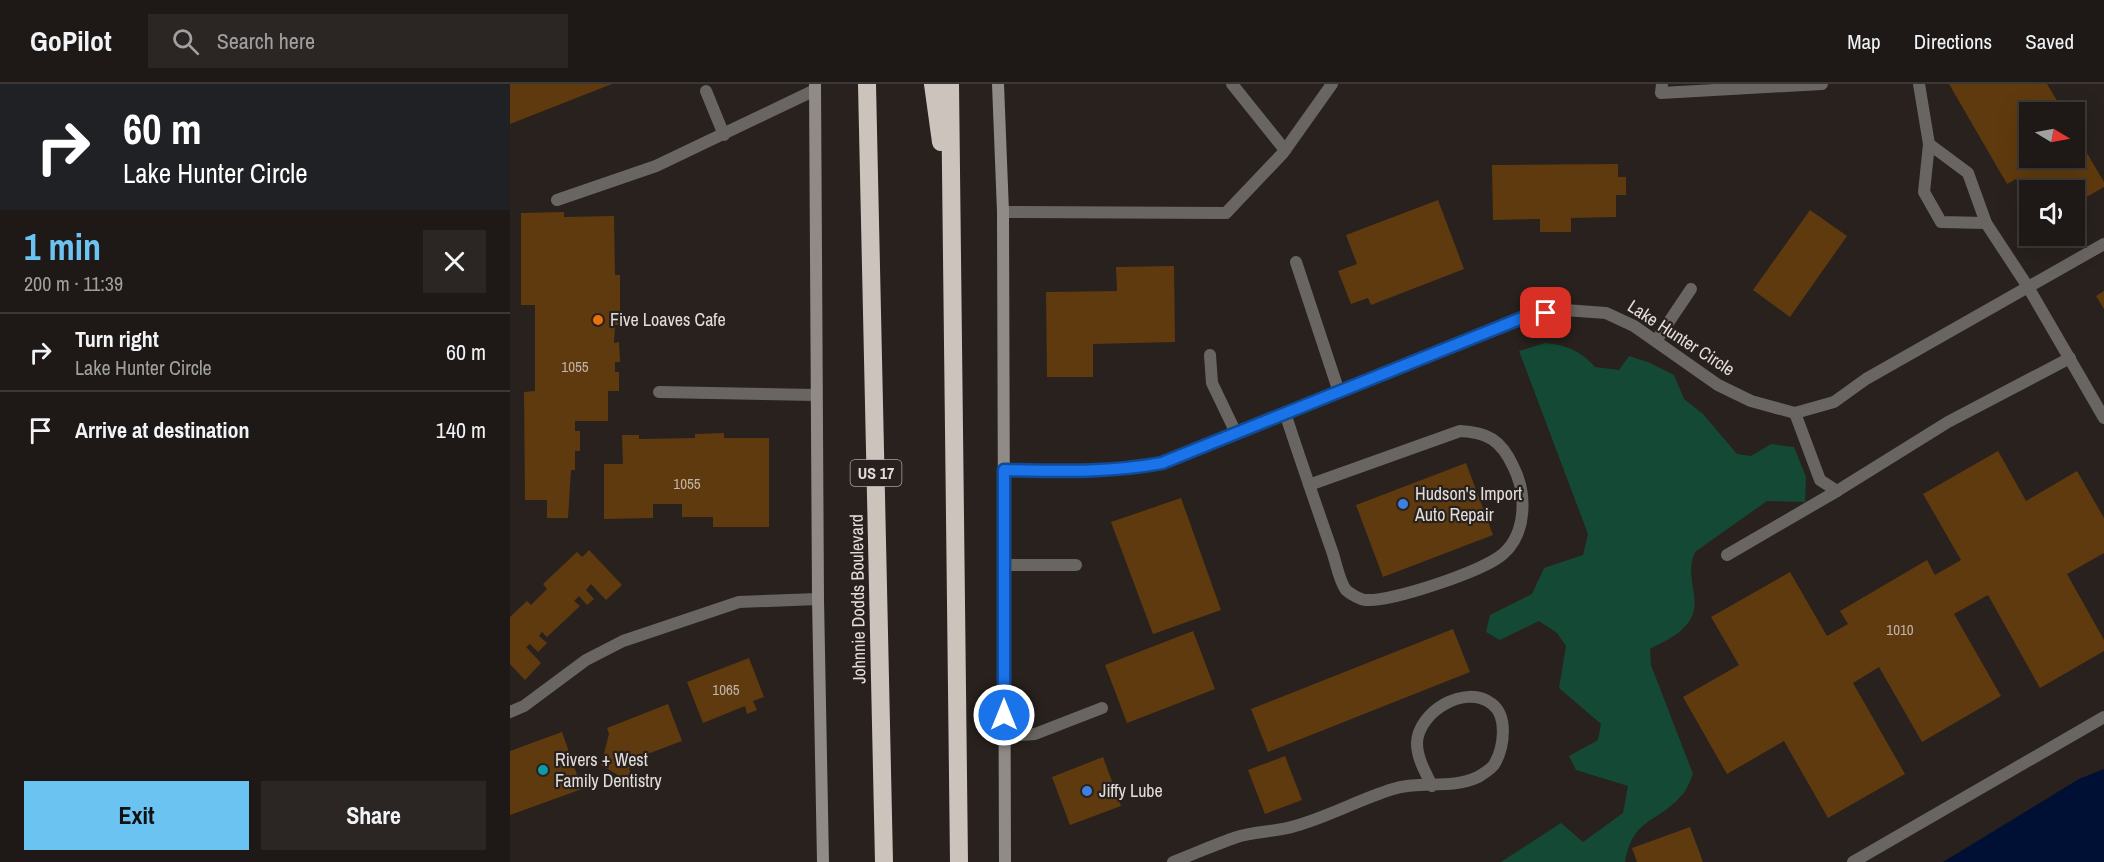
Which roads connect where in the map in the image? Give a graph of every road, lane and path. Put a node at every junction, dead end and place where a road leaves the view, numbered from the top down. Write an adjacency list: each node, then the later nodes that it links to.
1 (867, 84): 46 (highway, Johnnie Dodds Boulevard / US 17)
2 (933, 84): 16 (highway)
3 (950, 84): 16 (highway)
4 (998, 84): 17 (street)
5 (1232, 84): 14 (street)
6 (1332, 84): 14 (street)
7 (1662, 84): 8 (street)
8 (1822, 84)
9 (1919, 84): 13 (street)
10 (815, 87): 12 (street); 28 (street)
11 (706, 91): 12 (street)
12 (724, 135): 15 (street)
13 (1929, 144): 18 (street); 18 (street)
14 (1285, 150): 17 (street)
15 (557, 200)
16 (951, 212): 47 (highway)
17 (1003, 212): 33 (street)
18 (1986, 223): 21 (street)
19 (2104, 244): 21 (street)
20 (1296, 262): 27 (street)
21 (2028, 287): 25 (street); 30 (street)
22 (1691, 288): 23 (street)
23 (1656, 341): 27 (street, Lake Hunter Circle); 30 (street, Lake Hunter Circle)
24 (1210, 355): 32 (street)
25 (2070, 358): 31 (street); 35 (street)
26 (659, 392): 28 (street)
27 (1339, 392): 29 (street, Lake Hunter Circle)
28 (816, 395): 39 (street)
29 (1285, 413): 32 (street, Lake Hunter Circle); 34 (street)
30 (1796, 413): 35 (street)
31 (2104, 418)
32 (1236, 433): 33 (street, Lake Hunter Circle)
33 (1004, 470): 37 (street)
34 (1309, 484): 34 (street)
35 (1837, 491): 36 (street)
36 (1727, 555)
37 (1004, 565): 38 (street); 43 (street)
38 (1076, 565)
39 (818, 599): 41 (street); 45 (street)
40 (1102, 708): 43 (street)
41 (510, 712)
42 (2104, 717): 50 (street)
43 (1004, 736): 48 (street)
44 (1432, 786): 44 (street); 49 (street)
45 (823, 862)
46 (884, 862)
47 (959, 862)
48 (1005, 862)
49 (1173, 862)
50 (1853, 862)

